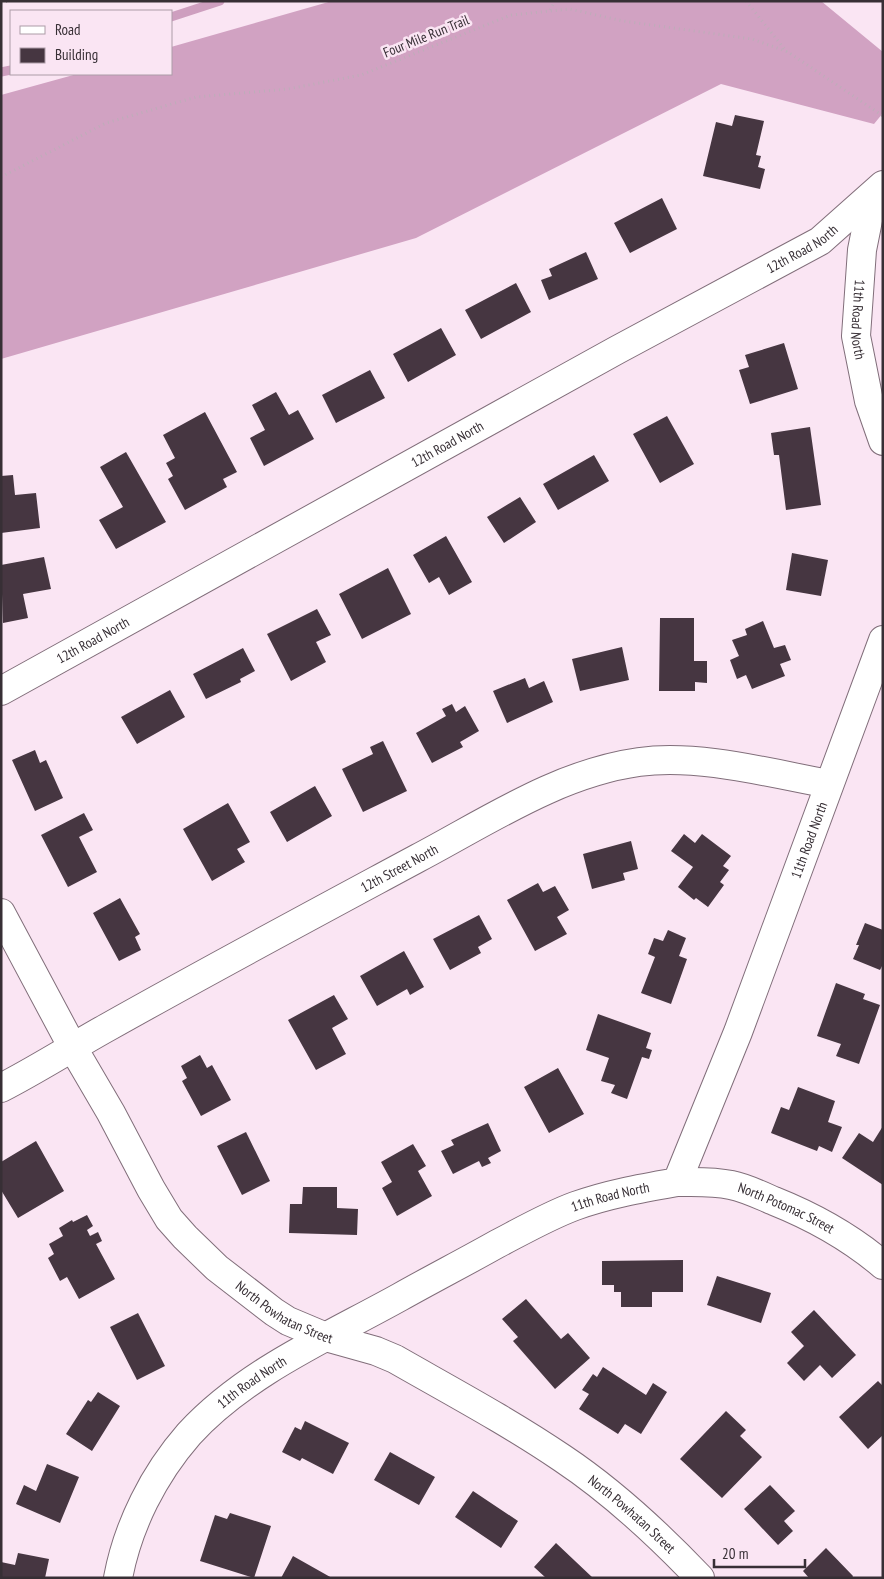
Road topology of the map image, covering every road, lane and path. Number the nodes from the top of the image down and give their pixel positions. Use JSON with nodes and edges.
{"nodes":[{"id":1,"x":8,"y":1,"type":"edge"},
{"id":2,"x":555,"y":1,"type":"edge"},
{"id":3,"x":746,"y":1,"type":"edge"},
{"id":4,"x":1,"y":3,"type":"edge"},
{"id":5,"x":549,"y":11,"type":"junction"},
{"id":6,"x":788,"y":52,"type":"junction"},
{"id":7,"x":883,"y":116,"type":"edge"},
{"id":8,"x":1,"y":177,"type":"edge"},
{"id":9,"x":878,"y":190,"type":"edge"},
{"id":10,"x":883,"y":441,"type":"edge"},
{"id":11,"x":883,"y":640,"type":"edge"},
{"id":12,"x":1,"y":691,"type":"edge"},
{"id":13,"x":829,"y":784,"type":"junction"},
{"id":14,"x":1,"y":914,"type":"edge"},
{"id":15,"x":73,"y":1048,"type":"junction"},
{"id":16,"x":1,"y":1088,"type":"edge"},
{"id":17,"x":678,"y":1182,"type":"junction"},
{"id":18,"x":883,"y":1265,"type":"edge"},
{"id":19,"x":326,"y":1337,"type":"junction"},
{"id":20,"x":118,"y":1578,"type":"edge"},
{"id":21,"x":700,"y":1578,"type":"edge"}],
"edges":[{"from":1,"to":4,"type":"path"},
{"from":2,"to":5,"type":"path"},
{"from":3,"to":6,"type":"path"},
{"from":5,"to":6,"type":"path","name":"Four Mile Run Trail"},
{"from":5,"to":8,"type":"path","name":"Four Mile Run Trail"},
{"from":6,"to":7,"type":"path","name":"Four Mile Run Trail"},
{"from":9,"to":10,"type":"street","name":"11th Road North"},
{"from":9,"to":12,"type":"street","name":"12th Road North"},
{"from":11,"to":13,"type":"street","name":"11th Road North"},
{"from":13,"to":15,"type":"street","name":"12th Street North"},
{"from":13,"to":17,"type":"street","name":"11th Road North"},
{"from":14,"to":15,"type":"street","name":"North Powhatan Street"},
{"from":15,"to":16,"type":"street","name":"12th Street North"},
{"from":15,"to":19,"type":"street","name":"North Powhatan Street"},
{"from":17,"to":18,"type":"street","name":"North Potomac Street"},
{"from":17,"to":19,"type":"street","name":"11th Road North"},
{"from":19,"to":20,"type":"street","name":"11th Road North"},
{"from":19,"to":21,"type":"street","name":"North Powhatan Street"}]}
